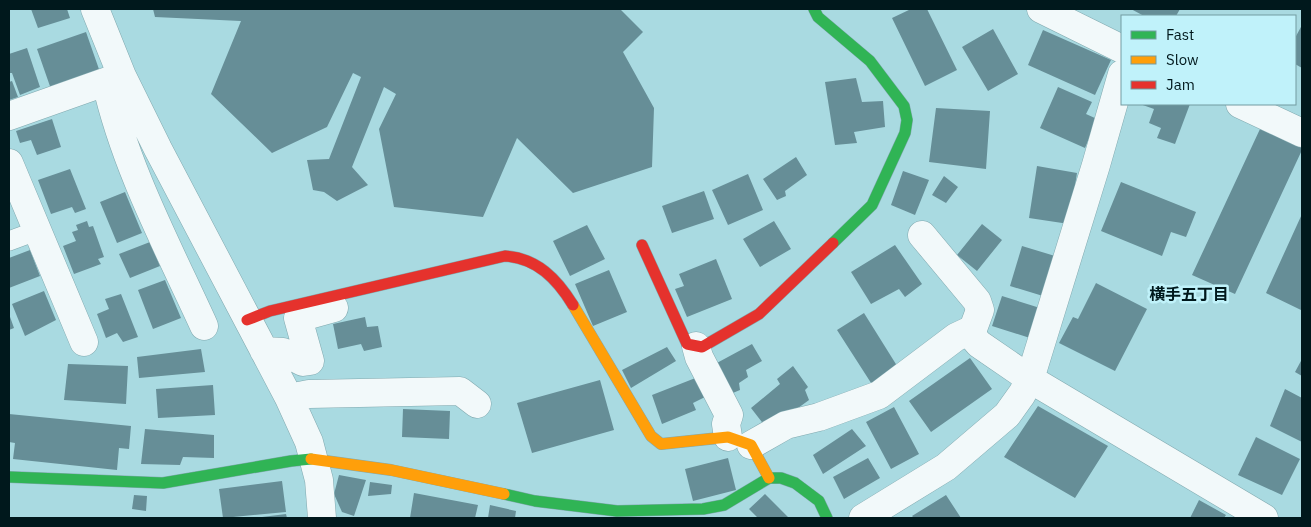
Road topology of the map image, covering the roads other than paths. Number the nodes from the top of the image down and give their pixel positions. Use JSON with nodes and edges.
{"nodes":[{"id":1,"x":95,"y":9,"type":"edge"},
{"id":2,"x":814,"y":9,"type":"edge"},
{"id":3,"x":1040,"y":9,"type":"edge"},
{"id":4,"x":1121,"y":49,"type":"edge"},
{"id":5,"x":1121,"y":78,"type":"edge"},
{"id":6,"x":114,"y":79,"type":"junction"},
{"id":7,"x":1242,"y":105,"type":"edge"},
{"id":8,"x":9,"y":116,"type":"edge"},
{"id":9,"x":1302,"y":133,"type":"edge"},
{"id":10,"x":9,"y":163,"type":"edge"},
{"id":11,"x":36,"y":230,"type":"junction"},
{"id":12,"x":922,"y":235,"type":"dead end"},
{"id":13,"x":9,"y":241,"type":"edge"},
{"id":14,"x":642,"y":244,"type":"dead end"},
{"id":15,"x":363,"y":300,"type":"dead end"},
{"id":16,"x":247,"y":320,"type":"junction"},
{"id":17,"x":204,"y":326,"type":"dead end"},
{"id":18,"x":973,"y":329,"type":"junction"},
{"id":19,"x":84,"y":342,"type":"dead end"},
{"id":20,"x":696,"y":346,"type":"junction"},
{"id":21,"x":264,"y":352,"type":"junction"},
{"id":22,"x":1030,"y":378,"type":"junction"},
{"id":23,"x":289,"y":398,"type":"junction"},
{"id":24,"x":477,"y":404,"type":"dead end"},
{"id":25,"x":740,"y":441,"type":"junction"},
{"id":26,"x":315,"y":459,"type":"junction"},
{"id":27,"x":9,"y":477,"type":"edge"},
{"id":28,"x":769,"y":478,"type":"junction"},
{"id":29,"x":617,"y":515,"type":"edge"},
{"id":30,"x":322,"y":518,"type":"edge"},
{"id":31,"x":827,"y":518,"type":"edge"},
{"id":32,"x":863,"y":518,"type":"edge"},
{"id":33,"x":1264,"y":518,"type":"edge"}],
"edges":[{"from":1,"to":6,"type":"street"},
{"from":2,"to":20,"type":"street"},
{"from":3,"to":4,"type":"street"},
{"from":5,"to":22,"type":"street"},
{"from":6,"to":8,"type":"street"},
{"from":6,"to":16,"type":"street"},
{"from":6,"to":17,"type":"street"},
{"from":7,"to":9,"type":"street"},
{"from":10,"to":11,"type":"street"},
{"from":11,"to":13,"type":"lane"},
{"from":11,"to":19,"type":"street"},
{"from":12,"to":18,"type":"street"},
{"from":14,"to":20,"type":"street"},
{"from":15,"to":21,"type":"street"},
{"from":16,"to":21,"type":"street"},
{"from":16,"to":25,"type":"street"},
{"from":18,"to":22,"type":"street"},
{"from":18,"to":25,"type":"street"},
{"from":20,"to":25,"type":"street"},
{"from":21,"to":23,"type":"street"},
{"from":22,"to":32,"type":"street"},
{"from":22,"to":33,"type":"street"},
{"from":23,"to":24,"type":"street"},
{"from":23,"to":26,"type":"street"},
{"from":25,"to":28,"type":"street"},
{"from":26,"to":27,"type":"street"},
{"from":26,"to":29,"type":"street"},
{"from":26,"to":30,"type":"street"},
{"from":28,"to":29,"type":"street"},
{"from":28,"to":31,"type":"street"}]}
